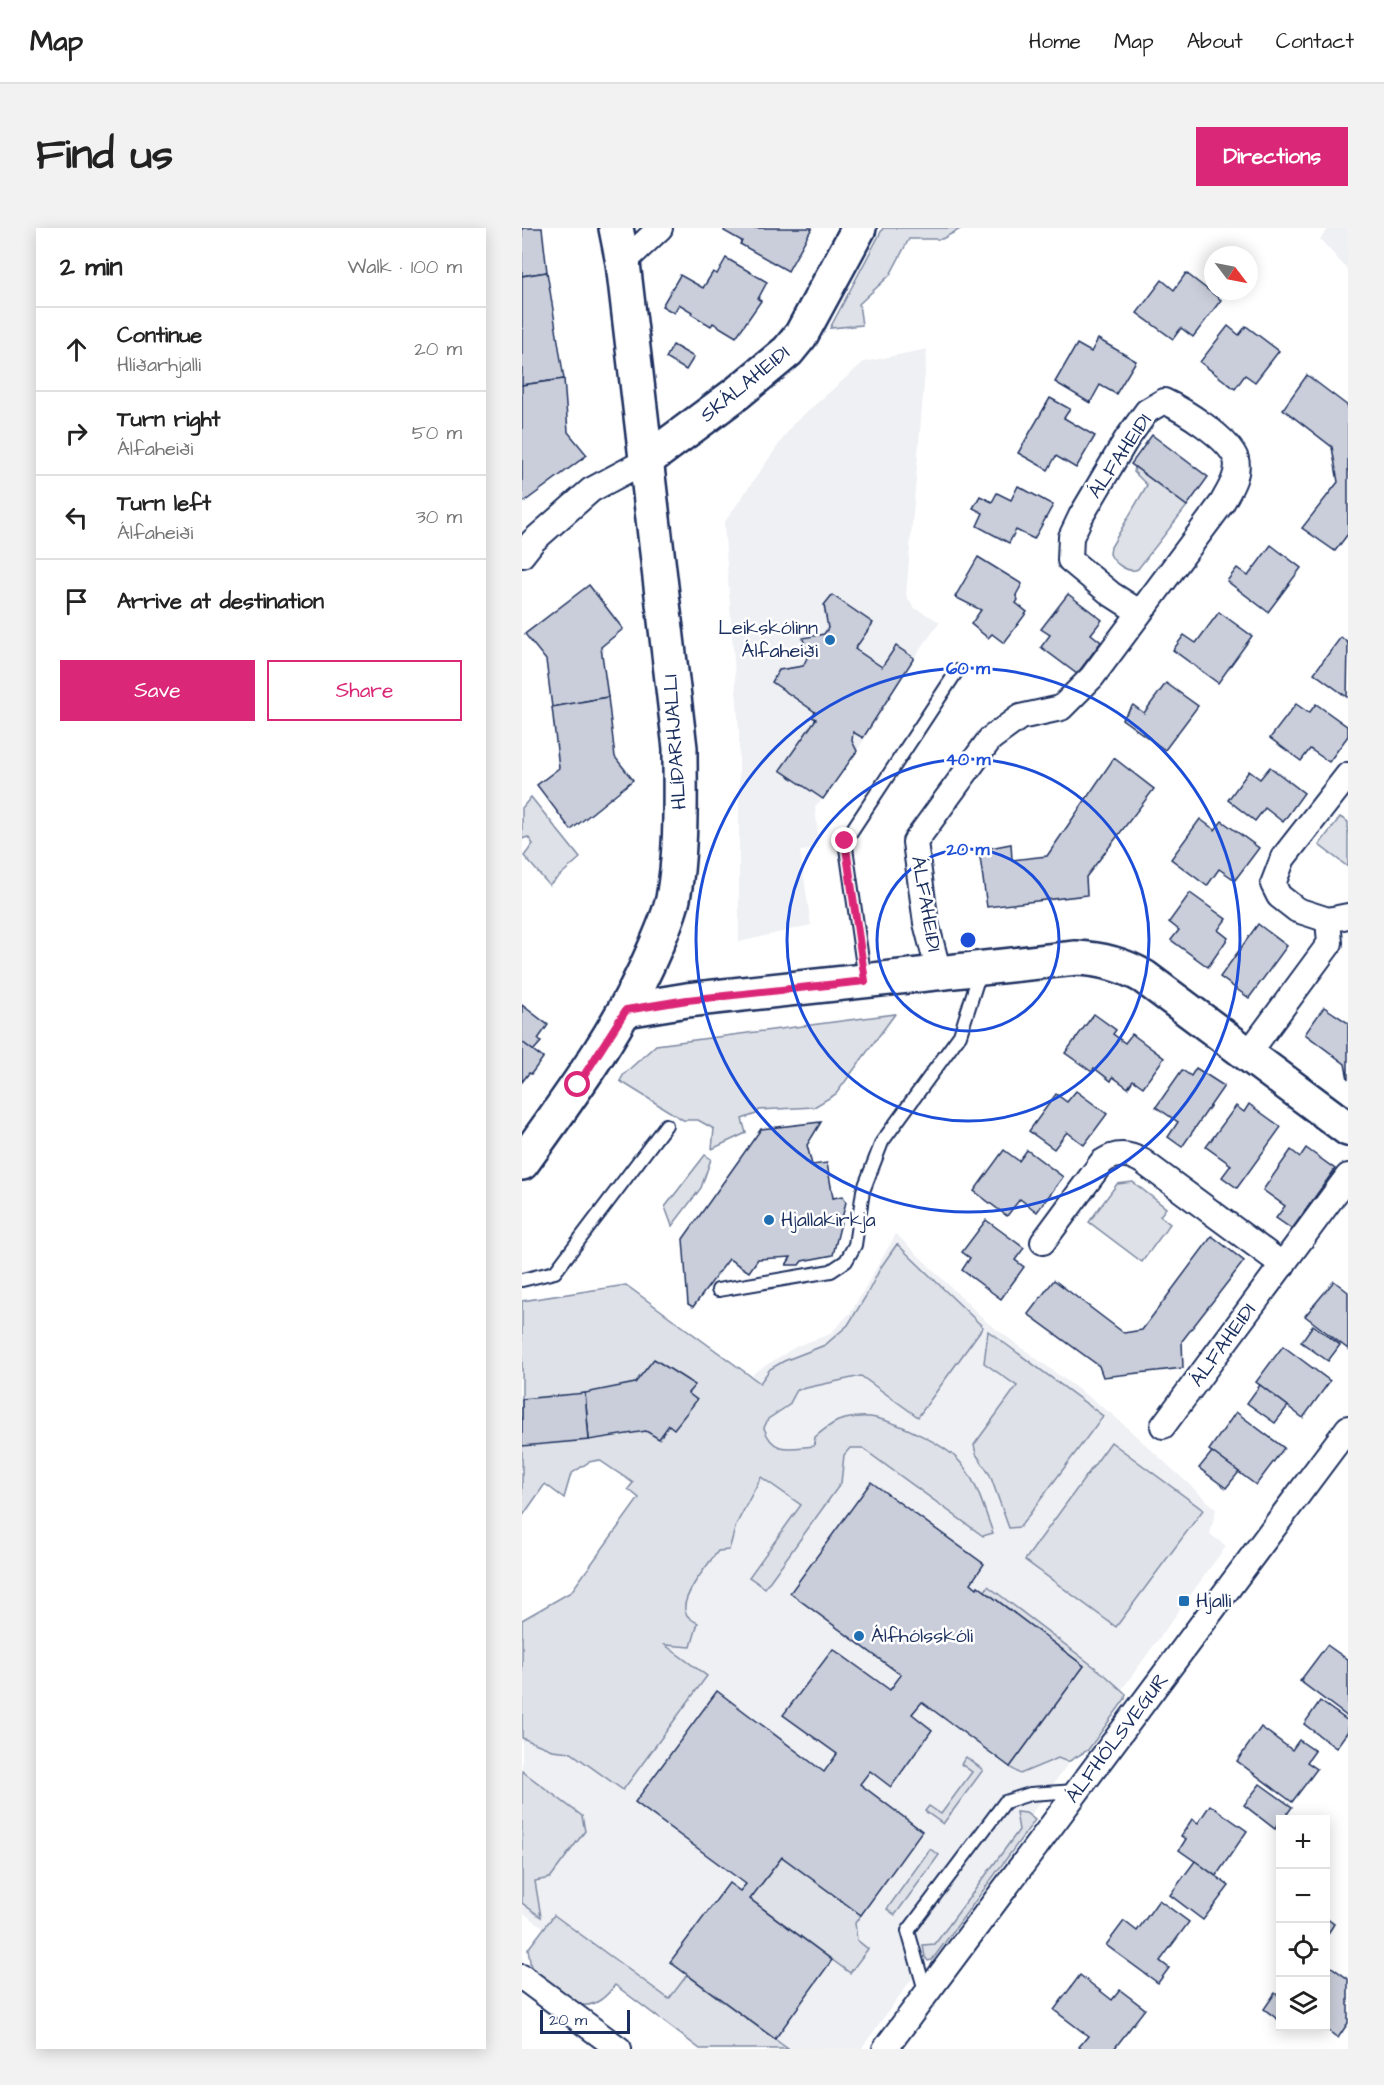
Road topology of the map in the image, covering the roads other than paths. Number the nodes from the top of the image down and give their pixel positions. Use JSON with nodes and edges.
{"nodes":[{"id":1,"x":616,"y":228,"type":"edge"},
{"id":2,"x":660,"y":228,"type":"edge"},
{"id":3,"x":859,"y":228,"type":"edge"},
{"id":4,"x":623,"y":263,"type":"junction"},
{"id":5,"x":647,"y":460,"type":"junction"},
{"id":6,"x":522,"y":555,"type":"edge"},
{"id":7,"x":1140,"y":612,"type":"junction"},
{"id":8,"x":957,"y":671,"type":"dead end"},
{"id":9,"x":1348,"y":775,"type":"edge"},
{"id":10,"x":1338,"y":918,"type":"edge"},
{"id":11,"x":982,"y":968,"type":"junction"},
{"id":12,"x":939,"y":973,"type":"junction"},
{"id":13,"x":865,"y":981,"type":"junction"},
{"id":14,"x":626,"y":1010,"type":"junction"},
{"id":15,"x":1248,"y":1054,"type":"junction"},
{"id":16,"x":666,"y":1125,"type":"dead end"},
{"id":17,"x":1348,"y":1129,"type":"edge"},
{"id":18,"x":522,"y":1163,"type":"edge"},
{"id":19,"x":1348,"y":1176,"type":"edge"},
{"id":20,"x":1043,"y":1242,"type":"dead end"},
{"id":21,"x":1283,"y":1265,"type":"junction"},
{"id":22,"x":522,"y":1280,"type":"edge"},
{"id":23,"x":718,"y":1290,"type":"dead end"},
{"id":24,"x":1163,"y":1426,"type":"dead end"},
{"id":25,"x":1348,"y":1428,"type":"edge"},
{"id":26,"x":1077,"y":1791,"type":"junction"},
{"id":27,"x":522,"y":1977,"type":"edge"},
{"id":28,"x":926,"y":1994,"type":"junction"},
{"id":29,"x":619,"y":2049,"type":"edge"},
{"id":30,"x":885,"y":2049,"type":"edge"}],
"edges":[{"from":1,"to":4,"type":"street","name":"HLÍÐARHJALLI"},
{"from":2,"to":4,"type":"street"},
{"from":3,"to":5,"type":"street","name":"SKÁLAHEIÐI"},
{"from":4,"to":5,"type":"street","name":"HLÍÐARHJALLI"},
{"from":5,"to":6,"type":"street"},
{"from":5,"to":14,"type":"street","name":"HLÍÐARHJALLI"},
{"from":7,"to":7,"type":"street","name":"ÁLFAHEIÐI"},
{"from":7,"to":12,"type":"street","name":"ÁLFAHEIÐI"},
{"from":8,"to":13,"type":"lane"},
{"from":9,"to":10,"type":"street"},
{"from":10,"to":15,"type":"street"},
{"from":11,"to":12,"type":"street","name":"ÁLFAHEIÐI"},
{"from":11,"to":15,"type":"street","name":"ÁLFAHEIÐI"},
{"from":11,"to":23,"type":"lane"},
{"from":12,"to":13,"type":"street","name":"ÁLFAHEIÐI"},
{"from":13,"to":14,"type":"street","name":"ÁLFAHEIÐI"},
{"from":14,"to":18,"type":"street","name":"HLÍÐARHJALLI"},
{"from":15,"to":17,"type":"street","name":"ÁLFAHEIÐI"},
{"from":16,"to":22,"type":"lane"},
{"from":19,"to":21,"type":"street","name":"ÁLFAHEIÐI"},
{"from":20,"to":21,"type":"street"},
{"from":21,"to":24,"type":"street","name":"ÁLFAHEIÐI"},
{"from":25,"to":26,"type":"street","name":"ÁLFHÓLSVEGUR"},
{"from":26,"to":28,"type":"street","name":"ÁLFHÓLSVEGUR"},
{"from":26,"to":28,"type":"lane"},
{"from":27,"to":29,"type":"street"},
{"from":28,"to":30,"type":"street","name":"ÁLFHÓLSVEGUR"}]}
